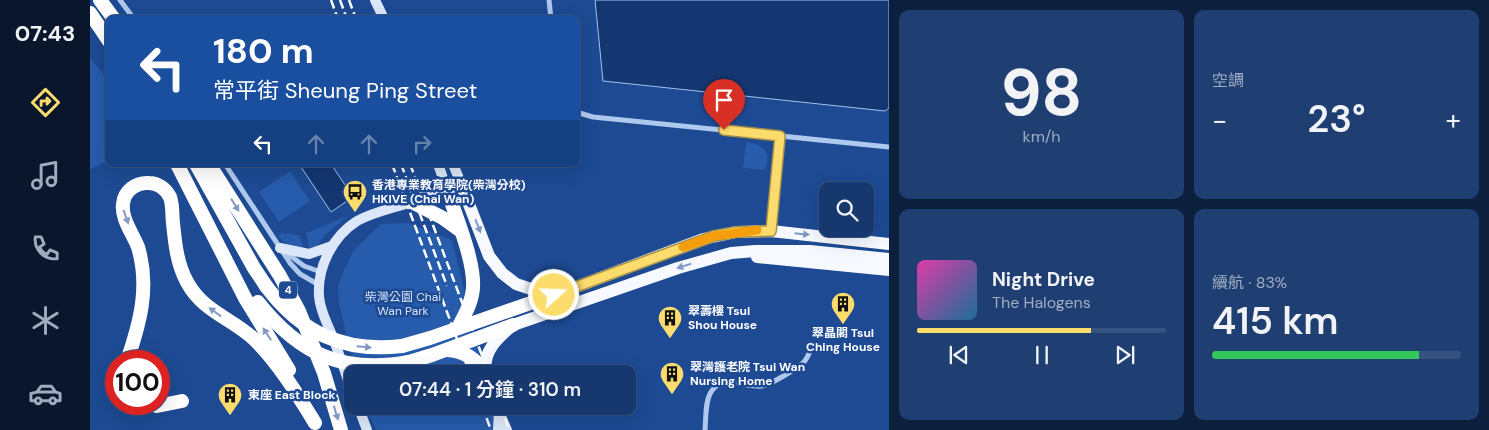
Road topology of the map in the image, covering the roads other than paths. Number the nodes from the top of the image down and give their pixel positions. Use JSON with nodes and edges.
{"nodes":[{"id":1,"x":100,"y":0,"type":"edge"},
{"id":2,"x":120,"y":0,"type":"edge"},
{"id":3,"x":375,"y":0,"type":"edge"},
{"id":4,"x":549,"y":0,"type":"edge"},
{"id":5,"x":90,"y":13,"type":"edge"},
{"id":6,"x":111,"y":15,"type":"edge"},
{"id":7,"x":131,"y":15,"type":"edge"},
{"id":8,"x":382,"y":15,"type":"edge"},
{"id":9,"x":551,"y":15,"type":"edge"},
{"id":10,"x":105,"y":35,"type":"edge"},
{"id":11,"x":580,"y":113,"type":"edge"},
{"id":12,"x":780,"y":136,"type":"junction"},
{"id":13,"x":889,"y":147,"type":"edge"},
{"id":14,"x":179,"y":167,"type":"edge"},
{"id":15,"x":198,"y":167,"type":"edge"},
{"id":16,"x":210,"y":167,"type":"edge"},
{"id":17,"x":227,"y":167,"type":"edge"},
{"id":18,"x":439,"y":167,"type":"edge"},
{"id":19,"x":454,"y":167,"type":"edge"},
{"id":20,"x":460,"y":181,"type":"junction"},
{"id":21,"x":446,"y":187,"type":"junction"},
{"id":22,"x":412,"y":202,"type":"junction"},
{"id":23,"x":200,"y":205,"type":"junction"},
{"id":24,"x":460,"y":231,"type":"junction"},
{"id":25,"x":771,"y":231,"type":"junction"},
{"id":26,"x":889,"y":244,"type":"edge"},
{"id":27,"x":332,"y":246,"type":"junction"},
{"id":28,"x":280,"y":248,"type":"junction"},
{"id":29,"x":730,"y":253,"type":"junction"},
{"id":30,"x":889,"y":258,"type":"edge"},
{"id":31,"x":889,"y":270,"type":"edge"},
{"id":32,"x":321,"y":272,"type":"junction"},
{"id":33,"x":319,"y":285,"type":"junction"},
{"id":34,"x":571,"y":289,"type":"junction"},
{"id":35,"x":513,"y":325,"type":"junction"},
{"id":36,"x":458,"y":328,"type":"junction"},
{"id":37,"x":811,"y":349,"type":"dead end"},
{"id":38,"x":130,"y":350,"type":"edge"},
{"id":39,"x":446,"y":350,"type":"junction"},
{"id":40,"x":479,"y":365,"type":"edge"},
{"id":41,"x":485,"y":365,"type":"edge"},
{"id":42,"x":344,"y":370,"type":"edge"},
{"id":43,"x":182,"y":401,"type":"dead end"},
{"id":44,"x":170,"y":404,"type":"edge"},
{"id":45,"x":361,"y":415,"type":"edge"},
{"id":46,"x":498,"y":415,"type":"edge"},
{"id":47,"x":501,"y":415,"type":"edge"},
{"id":48,"x":317,"y":426,"type":"edge"},
{"id":49,"x":341,"y":430,"type":"edge"},
{"id":50,"x":367,"y":430,"type":"edge"},
{"id":51,"x":498,"y":430,"type":"edge"},
{"id":52,"x":507,"y":430,"type":"edge"},
{"id":53,"x":705,"y":430,"type":"edge"}],
"edges":[{"from":1,"to":6,"type":"highway"},
{"from":2,"to":7,"type":"street"},
{"from":3,"to":8,"type":"street"},
{"from":4,"to":9,"type":"street"},
{"from":5,"to":10,"type":"highway"},
{"from":11,"to":12,"type":"street"},
{"from":12,"to":13,"type":"street"},
{"from":12,"to":25,"type":"street"},
{"from":14,"to":23,"type":"highway"},
{"from":15,"to":36,"type":"highway","one_way":true,"bridge":true},
{"from":16,"to":49,"type":"highway","number":"4","one_way":true},
{"from":17,"to":28,"type":"street"},
{"from":18,"to":21,"type":"street"},
{"from":19,"to":20,"type":"street"},
{"from":20,"to":21,"type":"street"},
{"from":20,"to":34,"type":"main road","one_way":true},
{"from":21,"to":22,"type":"street"},
{"from":21,"to":24,"type":"highway"},
{"from":22,"to":24,"type":"highway"},
{"from":22,"to":27,"type":"street"},
{"from":23,"to":39,"type":"highway","bridge":true},
{"from":48,"to":23,"type":"highway","one_way":true},
{"from":24,"to":36,"type":"highway"},
{"from":25,"to":26,"type":"main road","one_way":true},
{"from":25,"to":34,"type":"main road"},
{"from":27,"to":28,"type":"street"},
{"from":27,"to":32,"type":"street"},
{"from":28,"to":32,"type":"street"},
{"from":28,"to":33,"type":"street"},
{"from":29,"to":30,"type":"main road"},
{"from":29,"to":31,"type":"main road"},
{"from":29,"to":35,"type":"main road","one_way":true},
{"from":32,"to":33,"type":"street"},
{"from":33,"to":42,"type":"street"},
{"from":34,"to":36,"type":"highway"},
{"from":35,"to":39,"type":"highway"},
{"from":35,"to":41,"type":"main road"},
{"from":37,"to":53,"type":"street"},
{"from":48,"to":38,"type":"highway","one_way":true},
{"from":39,"to":40,"type":"highway"},
{"from":43,"to":44,"type":"highway"},
{"from":45,"to":50,"type":"street"},
{"from":46,"to":51,"type":"street"},
{"from":47,"to":52,"type":"street"}]}
